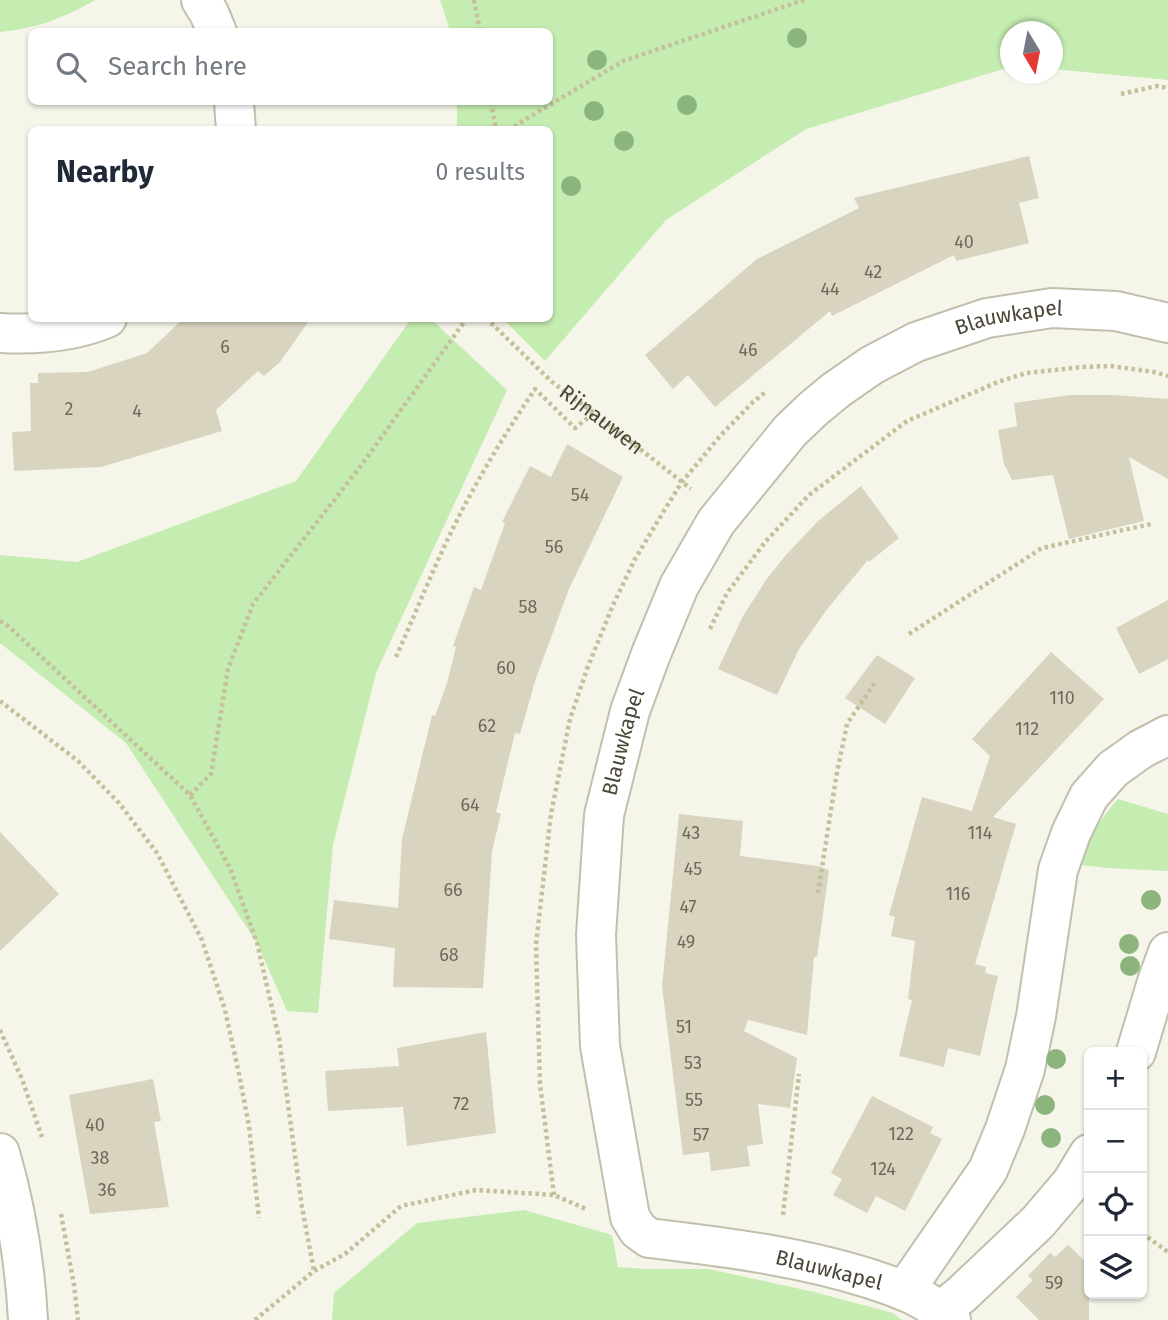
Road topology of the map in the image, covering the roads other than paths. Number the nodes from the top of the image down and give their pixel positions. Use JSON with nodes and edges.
{"nodes":[{"id":1,"x":201,"y":0,"type":"edge"},
{"id":2,"x":215,"y":28,"type":"edge"},
{"id":3,"x":234,"y":105,"type":"edge"},
{"id":4,"x":236,"y":126,"type":"edge"},
{"id":5,"x":92,"y":322,"type":"edge"},
{"id":6,"x":1168,"y":323,"type":"edge"},
{"id":7,"x":0,"y":333,"type":"edge"},
{"id":8,"x":1168,"y":735,"type":"edge"},
{"id":9,"x":1168,"y":953,"type":"edge"},
{"id":10,"x":1138,"y":1047,"type":"edge"},
{"id":11,"x":0,"y":1153,"type":"edge"},
{"id":12,"x":1084,"y":1162,"type":"edge"},
{"id":13,"x":905,"y":1290,"type":"junction"},
{"id":14,"x":946,"y":1315,"type":"edge"},
{"id":15,"x":28,"y":1320,"type":"edge"}],
"edges":[{"from":1,"to":2,"type":"street"},
{"from":3,"to":4,"type":"street"},
{"from":5,"to":7,"type":"street"},
{"from":6,"to":13,"type":"street","name":"Blauwkapel"},
{"from":8,"to":13,"type":"street","name":"Blauwkapel"},
{"from":9,"to":10,"type":"street"},
{"from":11,"to":15,"type":"street"},
{"from":12,"to":14,"type":"street","name":"Blauwkapel"},
{"from":13,"to":14,"type":"street","name":"Blauwkapel"}]}
